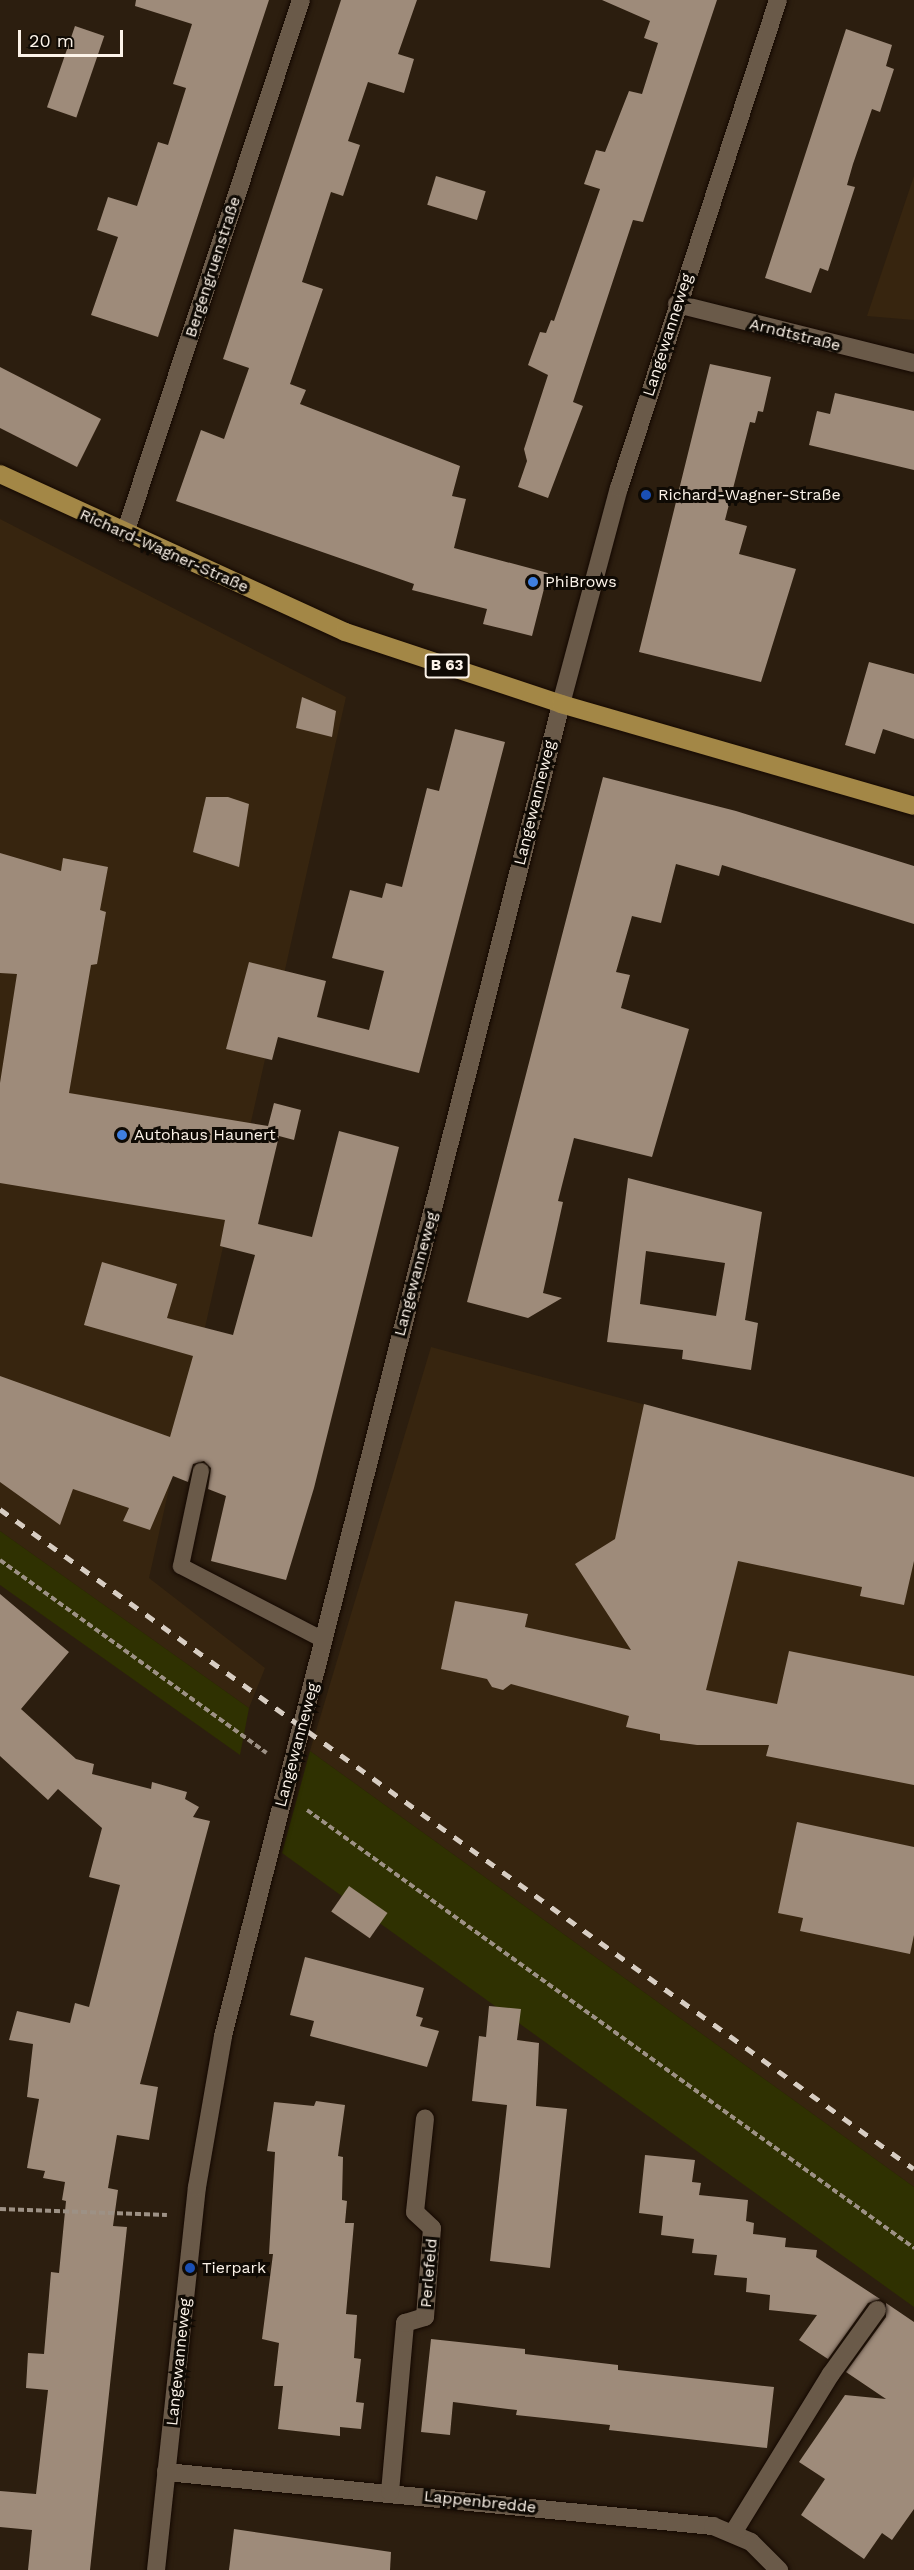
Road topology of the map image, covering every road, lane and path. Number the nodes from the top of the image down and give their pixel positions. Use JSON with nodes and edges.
{"nodes":[{"id":1,"x":301,"y":0,"type":"edge"},
{"id":2,"x":778,"y":0,"type":"edge"},
{"id":3,"x":677,"y":304,"type":"junction"},
{"id":4,"x":914,"y":363,"type":"edge"},
{"id":5,"x":0,"y":474,"type":"edge"},
{"id":6,"x":125,"y":533,"type":"junction"},
{"id":7,"x":561,"y":704,"type":"junction"},
{"id":8,"x":914,"y":806,"type":"edge"},
{"id":9,"x":201,"y":1471,"type":"dead end"},
{"id":10,"x":0,"y":1560,"type":"edge"},
{"id":11,"x":324,"y":1640,"type":"junction"},
{"id":12,"x":290,"y":1767,"type":"junction"},
{"id":13,"x":283,"y":1795,"type":"junction"},
{"id":14,"x":425,"y":2119,"type":"dead end"},
{"id":15,"x":0,"y":2209,"type":"edge"},
{"id":16,"x":195,"y":2216,"type":"junction"},
{"id":17,"x":914,"y":2248,"type":"edge"},
{"id":18,"x":877,"y":2310,"type":"dead end"},
{"id":19,"x":166,"y":2472,"type":"junction"},
{"id":20,"x":390,"y":2492,"type":"junction"},
{"id":21,"x":732,"y":2533,"type":"junction"},
{"id":22,"x":156,"y":2570,"type":"edge"},
{"id":23,"x":779,"y":2570,"type":"edge"}],
"edges":[{"from":1,"to":6,"type":"street","name":"Bergengruenstraße"},
{"from":2,"to":3,"type":"street","name":"Langewanneweg"},
{"from":3,"to":4,"type":"street","name":"Arndtstraße"},
{"from":3,"to":7,"type":"street","name":"Langewanneweg"},
{"from":5,"to":6,"type":"main road","name":"Richard-Wagner-Straße","number":"B 63"},
{"from":6,"to":7,"type":"main road","name":"Richard-Wagner-Straße","number":"B 63"},
{"from":7,"to":8,"type":"main road","name":"Richard-Wagner-Straße","number":"B 63"},
{"from":7,"to":11,"type":"street","name":"Langewanneweg"},
{"from":9,"to":11,"type":"lane"},
{"from":10,"to":12,"type":"path"},
{"from":11,"to":12,"type":"street","name":"Langewanneweg"},
{"from":12,"to":13,"type":"street","name":"Langewanneweg"},
{"from":13,"to":16,"type":"street","name":"Langewanneweg"},
{"from":13,"to":17,"type":"path"},
{"from":14,"to":20,"type":"street","name":"Perlefeld"},
{"from":15,"to":16,"type":"path"},
{"from":16,"to":19,"type":"street","name":"Langewanneweg"},
{"from":18,"to":21,"type":"street"},
{"from":19,"to":20,"type":"street","name":"Lappenbredde"},
{"from":19,"to":22,"type":"street","name":"Langewanneweg"},
{"from":20,"to":21,"type":"street","name":"Lappenbredde"},
{"from":21,"to":23,"type":"street","name":"Lappenbredde"}]}
